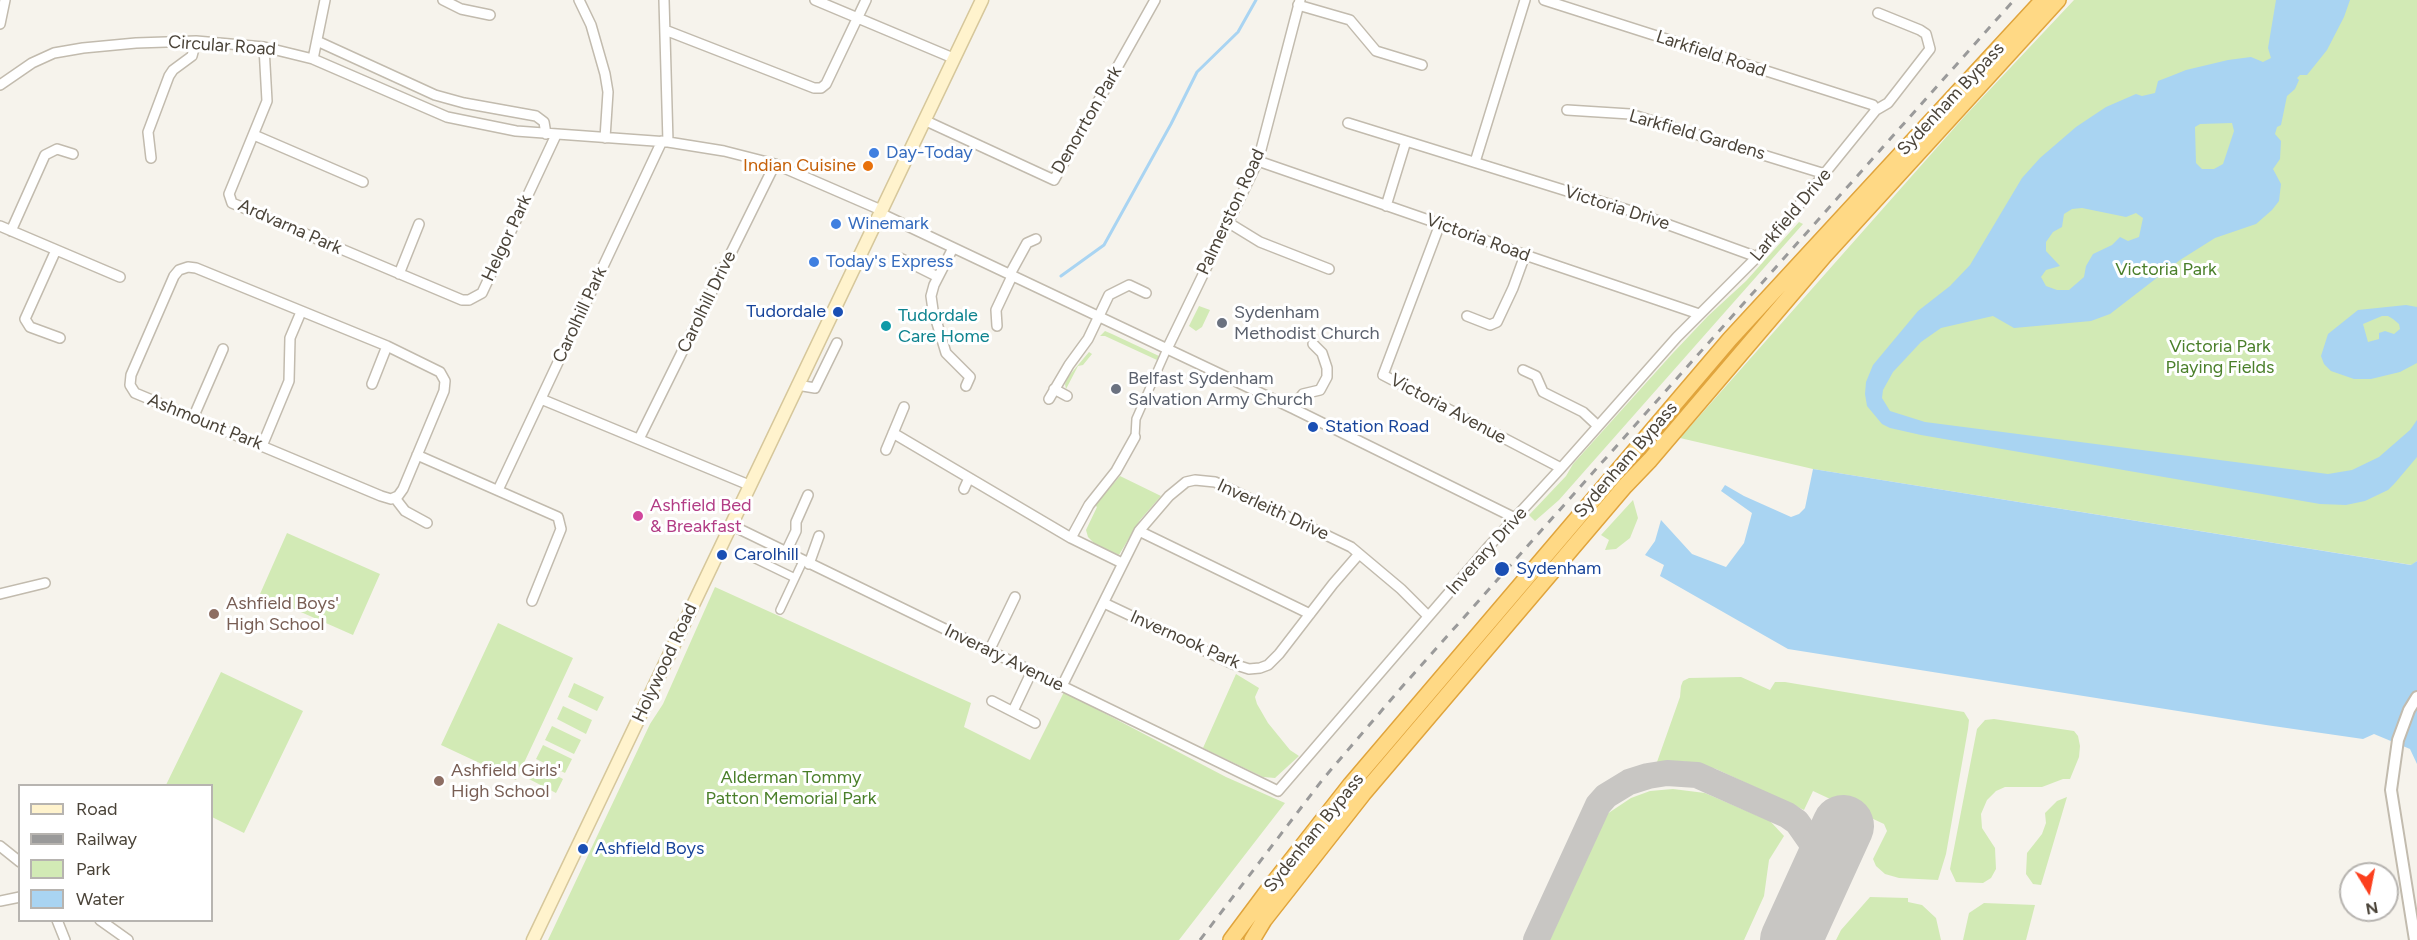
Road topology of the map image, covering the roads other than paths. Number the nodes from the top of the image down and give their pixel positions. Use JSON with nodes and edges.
{"nodes":[{"id":1,"x":5,"y":0,"type":"edge"},
{"id":2,"x":325,"y":0,"type":"edge"},
{"id":3,"x":443,"y":0,"type":"edge"},
{"id":4,"x":579,"y":0,"type":"edge"},
{"id":5,"x":664,"y":0,"type":"edge"},
{"id":6,"x":815,"y":0,"type":"edge"},
{"id":7,"x":866,"y":0,"type":"edge"},
{"id":8,"x":982,"y":0,"type":"edge"},
{"id":9,"x":1155,"y":0,"type":"edge"},
{"id":10,"x":1525,"y":0,"type":"edge"},
{"id":11,"x":1544,"y":0,"type":"edge"},
{"id":12,"x":2043,"y":0,"type":"edge"},
{"id":13,"x":2058,"y":0,"type":"edge"},
{"id":14,"x":1299,"y":2,"type":"edge"},
{"id":15,"x":1574,"y":4,"type":"edge"},
{"id":16,"x":1878,"y":13,"type":"dead end"},
{"id":17,"x":489,"y":15,"type":"dead end"},
{"id":18,"x":858,"y":17,"type":"junction"},
{"id":19,"x":0,"y":24,"type":"edge"},
{"id":20,"x":665,"y":30,"type":"junction"},
{"id":21,"x":196,"y":41,"type":"junction"},
{"id":22,"x":317,"y":41,"type":"junction"},
{"id":23,"x":264,"y":47,"type":"junction"},
{"id":24,"x":953,"y":58,"type":"junction"},
{"id":25,"x":313,"y":59,"type":"junction"},
{"id":26,"x":1422,"y":65,"type":"dead end"},
{"id":27,"x":1,"y":82,"type":"edge"},
{"id":28,"x":1567,"y":110,"type":"dead end"},
{"id":29,"x":1876,"y":110,"type":"junction"},
{"id":30,"x":924,"y":120,"type":"junction"},
{"id":31,"x":1348,"y":123,"type":"dead end"},
{"id":32,"x":546,"y":134,"type":"junction"},
{"id":33,"x":254,"y":135,"type":"junction"},
{"id":34,"x":556,"y":135,"type":"junction"},
{"id":35,"x":605,"y":138,"type":"junction"},
{"id":36,"x":665,"y":141,"type":"junction"},
{"id":37,"x":1407,"y":141,"type":"junction"},
{"id":38,"x":73,"y":154,"type":"dead end"},
{"id":39,"x":151,"y":158,"type":"dead end"},
{"id":40,"x":1258,"y":161,"type":"junction"},
{"id":41,"x":1475,"y":162,"type":"junction"},
{"id":42,"x":775,"y":164,"type":"junction"},
{"id":43,"x":1825,"y":174,"type":"junction"},
{"id":44,"x":363,"y":182,"type":"dead end"},
{"id":45,"x":1386,"y":206,"type":"junction"},
{"id":46,"x":880,"y":211,"type":"junction"},
{"id":47,"x":1229,"y":223,"type":"junction"},
{"id":48,"x":419,"y":224,"type":"dead end"},
{"id":49,"x":1440,"y":224,"type":"junction"},
{"id":50,"x":0,"y":226,"type":"edge"},
{"id":51,"x":11,"y":231,"type":"junction"},
{"id":52,"x":1036,"y":239,"type":"dead end"},
{"id":53,"x":953,"y":248,"type":"junction"},
{"id":54,"x":56,"y":250,"type":"junction"},
{"id":55,"x":1525,"y":255,"type":"junction"},
{"id":56,"x":1757,"y":257,"type":"junction"},
{"id":57,"x":900,"y":258,"type":"dead end"},
{"id":58,"x":1329,"y":269,"type":"dead end"},
{"id":59,"x":399,"y":274,"type":"junction"},
{"id":60,"x":1011,"y":275,"type":"junction"},
{"id":61,"x":120,"y":277,"type":"dead end"},
{"id":62,"x":938,"y":277,"type":"junction"},
{"id":63,"x":1146,"y":293,"type":"dead end"},
{"id":64,"x":301,"y":312,"type":"junction"},
{"id":65,"x":1700,"y":314,"type":"junction"},
{"id":66,"x":1099,"y":316,"type":"junction"},
{"id":67,"x":1467,"y":316,"type":"dead end"},
{"id":68,"x":997,"y":326,"type":"dead end"},
{"id":69,"x":60,"y":338,"type":"dead end"},
{"id":70,"x":837,"y":343,"type":"dead end"},
{"id":71,"x":1312,"y":344,"type":"dead end"},
{"id":72,"x":387,"y":346,"type":"junction"},
{"id":73,"x":223,"y":349,"type":"dead end"},
{"id":74,"x":1167,"y":349,"type":"junction"},
{"id":75,"x":1523,"y":370,"type":"dead end"},
{"id":76,"x":372,"y":384,"type":"dead end"},
{"id":77,"x":797,"y":385,"type":"junction"},
{"id":78,"x":966,"y":386,"type":"dead end"},
{"id":79,"x":1054,"y":389,"type":"junction"},
{"id":80,"x":1067,"y":396,"type":"dead end"},
{"id":81,"x":541,"y":399,"type":"junction"},
{"id":82,"x":1050,"y":399,"type":"dead end"},
{"id":83,"x":904,"y":408,"type":"dead end"},
{"id":84,"x":1292,"y":408,"type":"junction"},
{"id":85,"x":193,"y":418,"type":"junction"},
{"id":86,"x":1598,"y":426,"type":"junction"},
{"id":87,"x":893,"y":433,"type":"junction"},
{"id":88,"x":1135,"y":437,"type":"joint"},
{"id":89,"x":639,"y":439,"type":"junction"},
{"id":90,"x":262,"y":446,"type":"junction"},
{"id":91,"x":886,"y":450,"type":"dead end"},
{"id":92,"x":417,"y":455,"type":"junction"},
{"id":93,"x":1561,"y":468,"type":"junction"},
{"id":94,"x":969,"y":478,"type":"junction"},
{"id":95,"x":749,"y":485,"type":"junction"},
{"id":96,"x":498,"y":489,"type":"junction"},
{"id":97,"x":964,"y":489,"type":"dead end"},
{"id":98,"x":808,"y":495,"type":"dead end"},
{"id":99,"x":394,"y":498,"type":"junction"},
{"id":100,"x":1515,"y":518,"type":"junction"},
{"id":101,"x":427,"y":523,"type":"dead end"},
{"id":102,"x":731,"y":525,"type":"junction"},
{"id":103,"x":1139,"y":531,"type":"junction"},
{"id":104,"x":819,"y":536,"type":"dead end"},
{"id":105,"x":1071,"y":537,"type":"junction"},
{"id":106,"x":739,"y":551,"type":"dead end"},
{"id":107,"x":786,"y":552,"type":"junction"},
{"id":108,"x":1359,"y":554,"type":"junction"},
{"id":109,"x":806,"y":562,"type":"junction"},
{"id":110,"x":1122,"y":563,"type":"junction"},
{"id":111,"x":795,"y":578,"type":"junction"},
{"id":112,"x":45,"y":583,"type":"dead end"},
{"id":113,"x":0,"y":594,"type":"edge"},
{"id":114,"x":1015,"y":597,"type":"dead end"},
{"id":115,"x":532,"y":601,"type":"dead end"},
{"id":116,"x":1104,"y":603,"type":"junction"},
{"id":117,"x":780,"y":610,"type":"dead end"},
{"id":118,"x":1310,"y":614,"type":"junction"},
{"id":119,"x":1428,"y":616,"type":"junction"},
{"id":120,"x":989,"y":651,"type":"junction"},
{"id":121,"x":1032,"y":671,"type":"junction"},
{"id":122,"x":1062,"y":686,"type":"junction"},
{"id":123,"x":2417,"y":697,"type":"edge"},
{"id":124,"x":992,"y":701,"type":"dead end"},
{"id":125,"x":1013,"y":711,"type":"junction"},
{"id":126,"x":1035,"y":723,"type":"dead end"},
{"id":127,"x":1278,"y":791,"type":"joint"},
{"id":128,"x":0,"y":846,"type":"edge"},
{"id":129,"x":18,"y":860,"type":"edge"},
{"id":130,"x":18,"y":897,"type":"edge"},
{"id":131,"x":0,"y":901,"type":"edge"},
{"id":132,"x":57,"y":922,"type":"edge"},
{"id":133,"x":101,"y":922,"type":"edge"},
{"id":134,"x":65,"y":940,"type":"edge"},
{"id":135,"x":128,"y":940,"type":"edge"},
{"id":136,"x":533,"y":940,"type":"edge"},
{"id":137,"x":1231,"y":940,"type":"edge"},
{"id":138,"x":1252,"y":940,"type":"edge"},
{"id":139,"x":2415,"y":940,"type":"edge"}],
"edges":[{"from":1,"to":19,"type":"street"},
{"from":2,"to":22,"type":"street"},
{"from":3,"to":17,"type":"street"},
{"from":4,"to":35,"type":"street"},
{"from":5,"to":20,"type":"street"},
{"from":6,"to":18,"type":"street"},
{"from":7,"to":18,"type":"street"},
{"from":8,"to":24,"type":"main road","name":"Holywood Road"},
{"from":9,"to":30,"type":"street","name":"Denorrton Park"},
{"from":10,"to":41,"type":"street"},
{"from":11,"to":15,"type":"street","name":"Larkfield Road"},
{"from":12,"to":137,"type":"highway","name":"Sydenham Bypass"},
{"from":13,"to":138,"type":"highway","name":"Sydenham Bypass"},
{"from":14,"to":26,"type":"street"},
{"from":14,"to":40,"type":"street","name":"Palmerston Road"},
{"from":15,"to":29,"type":"street","name":"Larkfield Road"},
{"from":16,"to":29,"type":"street","name":"Larkfield Drive"},
{"from":18,"to":20,"type":"street"},
{"from":18,"to":24,"type":"street"},
{"from":20,"to":36,"type":"street"},
{"from":21,"to":23,"type":"street","name":"Circular Road"},
{"from":21,"to":27,"type":"street","name":"Circular Road"},
{"from":21,"to":39,"type":"street"},
{"from":22,"to":25,"type":"street"},
{"from":22,"to":32,"type":"street"},
{"from":23,"to":25,"type":"street","name":"Circular Road"},
{"from":23,"to":33,"type":"street","name":"Ardvarna Park"},
{"from":24,"to":30,"type":"main road","name":"Holywood Road"},
{"from":25,"to":32,"type":"street","name":"Circular Road"},
{"from":28,"to":43,"type":"street","name":"Larkfield Gardens"},
{"from":29,"to":43,"type":"street","name":"Larkfield Drive"},
{"from":30,"to":46,"type":"main road","name":"Holywood Road"},
{"from":31,"to":37,"type":"street","name":"Victoria Drive"},
{"from":32,"to":34,"type":"street","name":"Circular Road"},
{"from":33,"to":44,"type":"street"},
{"from":33,"to":59,"type":"street","name":"Ardvarna Park"},
{"from":34,"to":35,"type":"street","name":"Circular Road"},
{"from":34,"to":59,"type":"street","name":"Helgor Park"},
{"from":35,"to":36,"type":"street","name":"Circular Road"},
{"from":36,"to":42,"type":"street","name":"Circular Road"},
{"from":36,"to":81,"type":"street","name":"Carolhill Park"},
{"from":37,"to":41,"type":"street","name":"Victoria Drive"},
{"from":37,"to":45,"type":"street"},
{"from":38,"to":51,"type":"street"},
{"from":40,"to":45,"type":"street","name":"Victoria Road"},
{"from":40,"to":47,"type":"street","name":"Palmerston Road"},
{"from":41,"to":56,"type":"street","name":"Victoria Drive"},
{"from":42,"to":46,"type":"street","name":"Circular Road"},
{"from":42,"to":89,"type":"street","name":"Carolhill Drive"},
{"from":43,"to":56,"type":"street","name":"Larkfield Drive"},
{"from":45,"to":49,"type":"street","name":"Victoria Road"},
{"from":46,"to":53,"type":"street"},
{"from":46,"to":77,"type":"main road","name":"Holywood Road"},
{"from":47,"to":58,"type":"street"},
{"from":47,"to":74,"type":"street","name":"Palmerston Road"},
{"from":48,"to":59,"type":"street"},
{"from":49,"to":55,"type":"street","name":"Victoria Road"},
{"from":49,"to":93,"type":"street","name":"Victoria Avenue"},
{"from":50,"to":51,"type":"street"},
{"from":51,"to":54,"type":"street"},
{"from":52,"to":60,"type":"street"},
{"from":53,"to":60,"type":"street"},
{"from":53,"to":62,"type":"street"},
{"from":54,"to":61,"type":"street"},
{"from":54,"to":69,"type":"street"},
{"from":55,"to":65,"type":"street","name":"Victoria Road"},
{"from":55,"to":67,"type":"street"},
{"from":56,"to":65,"type":"street","name":"Larkfield Drive"},
{"from":57,"to":62,"type":"street"},
{"from":60,"to":66,"type":"street"},
{"from":60,"to":68,"type":"street"},
{"from":62,"to":78,"type":"street"},
{"from":63,"to":66,"type":"street"},
{"from":64,"to":72,"type":"street","name":"Ashmount Park"},
{"from":64,"to":85,"type":"street","name":"Ashmount Park"},
{"from":64,"to":90,"type":"street"},
{"from":65,"to":86,"type":"street","name":"Inverary Drive"},
{"from":66,"to":74,"type":"street"},
{"from":66,"to":79,"type":"street"},
{"from":70,"to":77,"type":"street"},
{"from":71,"to":84,"type":"street"},
{"from":72,"to":76,"type":"street"},
{"from":72,"to":92,"type":"street","name":"Ashmount Park"},
{"from":73,"to":85,"type":"street"},
{"from":74,"to":84,"type":"street"},
{"from":74,"to":88,"type":"street"},
{"from":75,"to":86,"type":"street"},
{"from":77,"to":95,"type":"main road","name":"Holywood Road"},
{"from":79,"to":80,"type":"street"},
{"from":79,"to":82,"type":"street"},
{"from":81,"to":89,"type":"street"},
{"from":81,"to":96,"type":"street","name":"Carolhill Park"},
{"from":83,"to":87,"type":"street"},
{"from":84,"to":100,"type":"street"},
{"from":85,"to":90,"type":"street","name":"Ashmount Park"},
{"from":86,"to":93,"type":"street","name":"Inverary Drive"},
{"from":87,"to":91,"type":"street"},
{"from":87,"to":94,"type":"street"},
{"from":88,"to":105,"type":"street"},
{"from":89,"to":95,"type":"street"},
{"from":90,"to":99,"type":"street","name":"Ashmount Park"},
{"from":92,"to":96,"type":"street"},
{"from":92,"to":99,"type":"street","name":"Ashmount Park"},
{"from":93,"to":100,"type":"street","name":"Inverary Drive"},
{"from":94,"to":97,"type":"street"},
{"from":94,"to":105,"type":"street"},
{"from":95,"to":102,"type":"main road","name":"Holywood Road"},
{"from":96,"to":115,"type":"street"},
{"from":98,"to":107,"type":"street"},
{"from":99,"to":101,"type":"street"},
{"from":100,"to":119,"type":"street","name":"Inverary Drive"},
{"from":102,"to":107,"type":"street","name":"Inverary Avenue"},
{"from":102,"to":136,"type":"main road","name":"Holywood Road"},
{"from":103,"to":108,"type":"street","name":"Inverleith Drive"},
{"from":103,"to":110,"type":"street","name":"Inverleith Drive"},
{"from":103,"to":118,"type":"street"},
{"from":104,"to":109,"type":"street"},
{"from":105,"to":110,"type":"street"},
{"from":106,"to":111,"type":"street"},
{"from":107,"to":109,"type":"street","name":"Inverary Avenue"},
{"from":108,"to":118,"type":"street","name":"Invernook Park"},
{"from":108,"to":119,"type":"street","name":"Inverleith Drive"},
{"from":109,"to":111,"type":"street"},
{"from":109,"to":120,"type":"street","name":"Inverary Avenue"},
{"from":110,"to":116,"type":"street","name":"Inverleith Drive"},
{"from":111,"to":117,"type":"street"},
{"from":112,"to":113,"type":"street"},
{"from":114,"to":120,"type":"street"},
{"from":116,"to":118,"type":"street","name":"Invernook Park"},
{"from":116,"to":122,"type":"street","name":"Inverleith Drive"},
{"from":119,"to":127,"type":"street","name":"Inverary Drive"},
{"from":120,"to":121,"type":"street","name":"Inverary Avenue"},
{"from":121,"to":122,"type":"street","name":"Inverary Avenue"},
{"from":121,"to":125,"type":"street"},
{"from":122,"to":127,"type":"street","name":"Inverary Avenue"},
{"from":123,"to":139,"type":"street"},
{"from":124,"to":125,"type":"street"},
{"from":125,"to":126,"type":"street"},
{"from":128,"to":129,"type":"street"},
{"from":130,"to":131,"type":"street"},
{"from":132,"to":134,"type":"street"},
{"from":133,"to":135,"type":"street"}]}
